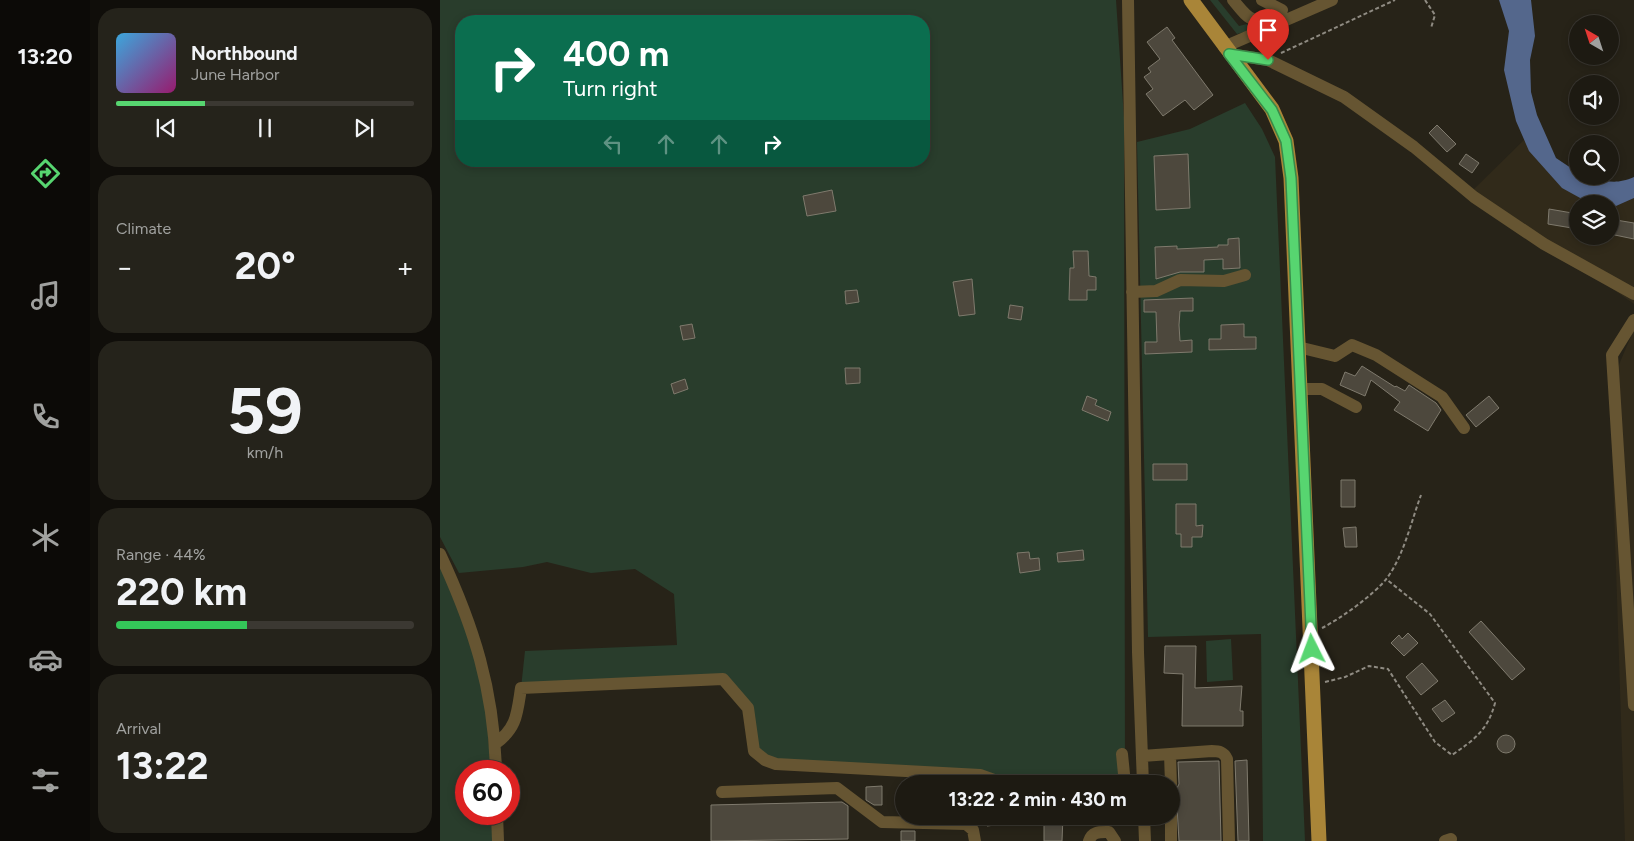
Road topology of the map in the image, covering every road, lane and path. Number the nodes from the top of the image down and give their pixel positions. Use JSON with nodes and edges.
{"nodes":[{"id":1,"x":1128,"y":0,"type":"edge"},
{"id":2,"x":1191,"y":0,"type":"edge"},
{"id":3,"x":1233,"y":0,"type":"edge"},
{"id":4,"x":1262,"y":0,"type":"edge"},
{"id":5,"x":1332,"y":0,"type":"edge"},
{"id":6,"x":1395,"y":0,"type":"edge"},
{"id":7,"x":1425,"y":0,"type":"edge"},
{"id":8,"x":1277,"y":8,"type":"junction"},
{"id":9,"x":1296,"y":16,"type":"junction"},
{"id":10,"x":1431,"y":28,"type":"dead end"},
{"id":11,"x":1226,"y":50,"type":"junction"},
{"id":12,"x":1268,"y":60,"type":"junction"},
{"id":13,"x":1245,"y":276,"type":"dead end"},
{"id":14,"x":1132,"y":292,"type":"junction"},
{"id":15,"x":1634,"y":294,"type":"edge"},
{"id":16,"x":1634,"y":320,"type":"edge"},
{"id":17,"x":1298,"y":347,"type":"junction"},
{"id":18,"x":1300,"y":389,"type":"junction"},
{"id":19,"x":1356,"y":406,"type":"dead end"},
{"id":20,"x":1464,"y":428,"type":"dead end"},
{"id":21,"x":1421,"y":495,"type":"dead end"},
{"id":22,"x":440,"y":554,"type":"edge"},
{"id":23,"x":1386,"y":579,"type":"junction"},
{"id":24,"x":1311,"y":631,"type":"junction"},
{"id":25,"x":1314,"y":685,"type":"junction"},
{"id":26,"x":1634,"y":704,"type":"edge"},
{"id":27,"x":495,"y":744,"type":"junction"},
{"id":28,"x":1122,"y":754,"type":"dead end"},
{"id":29,"x":1170,"y":754,"type":"junction"},
{"id":30,"x":1142,"y":756,"type":"junction"},
{"id":31,"x":496,"y":760,"type":"edge"},
{"id":32,"x":980,"y":775,"type":"edge"},
{"id":33,"x":1124,"y":775,"type":"edge"},
{"id":34,"x":1143,"y":775,"type":"edge"},
{"id":35,"x":1170,"y":775,"type":"edge"},
{"id":36,"x":722,"y":792,"type":"dead end"},
{"id":37,"x":498,"y":825,"type":"edge"},
{"id":38,"x":1144,"y":825,"type":"edge"},
{"id":39,"x":1171,"y":825,"type":"edge"},
{"id":40,"x":498,"y":841,"type":"edge"},
{"id":41,"x":975,"y":841,"type":"edge"},
{"id":42,"x":1088,"y":841,"type":"edge"},
{"id":43,"x":1115,"y":841,"type":"edge"},
{"id":44,"x":1145,"y":841,"type":"edge"},
{"id":45,"x":1171,"y":841,"type":"edge"},
{"id":46,"x":1229,"y":841,"type":"edge"},
{"id":47,"x":1319,"y":841,"type":"edge"}],
"edges":[{"from":1,"to":14,"type":"street"},
{"from":2,"to":11,"type":"main road"},
{"from":3,"to":8,"type":"street"},
{"from":4,"to":8,"type":"street"},
{"from":5,"to":9,"type":"street"},
{"from":6,"to":12,"type":"path"},
{"from":7,"to":10,"type":"path"},
{"from":8,"to":9,"type":"street"},
{"from":9,"to":11,"type":"street"},
{"from":11,"to":12,"type":"street"},
{"from":11,"to":17,"type":"main road"},
{"from":12,"to":15,"type":"street"},
{"from":13,"to":14,"type":"street"},
{"from":14,"to":30,"type":"street"},
{"from":16,"to":26,"type":"street"},
{"from":17,"to":18,"type":"main road"},
{"from":17,"to":20,"type":"street"},
{"from":18,"to":19,"type":"street"},
{"from":18,"to":24,"type":"main road"},
{"from":21,"to":23,"type":"path"},
{"from":22,"to":27,"type":"street"},
{"from":23,"to":24,"type":"path"},
{"from":23,"to":25,"type":"path"},
{"from":24,"to":25,"type":"main road"},
{"from":25,"to":47,"type":"main road"},
{"from":27,"to":31,"type":"street"},
{"from":27,"to":32,"type":"street"},
{"from":28,"to":33,"type":"street"},
{"from":29,"to":30,"type":"street"},
{"from":29,"to":35,"type":"street"},
{"from":29,"to":46,"type":"street"},
{"from":30,"to":34,"type":"street"},
{"from":36,"to":41,"type":"street"},
{"from":37,"to":40,"type":"street"},
{"from":38,"to":44,"type":"street"},
{"from":39,"to":45,"type":"street"},
{"from":42,"to":43,"type":"street"}]}
